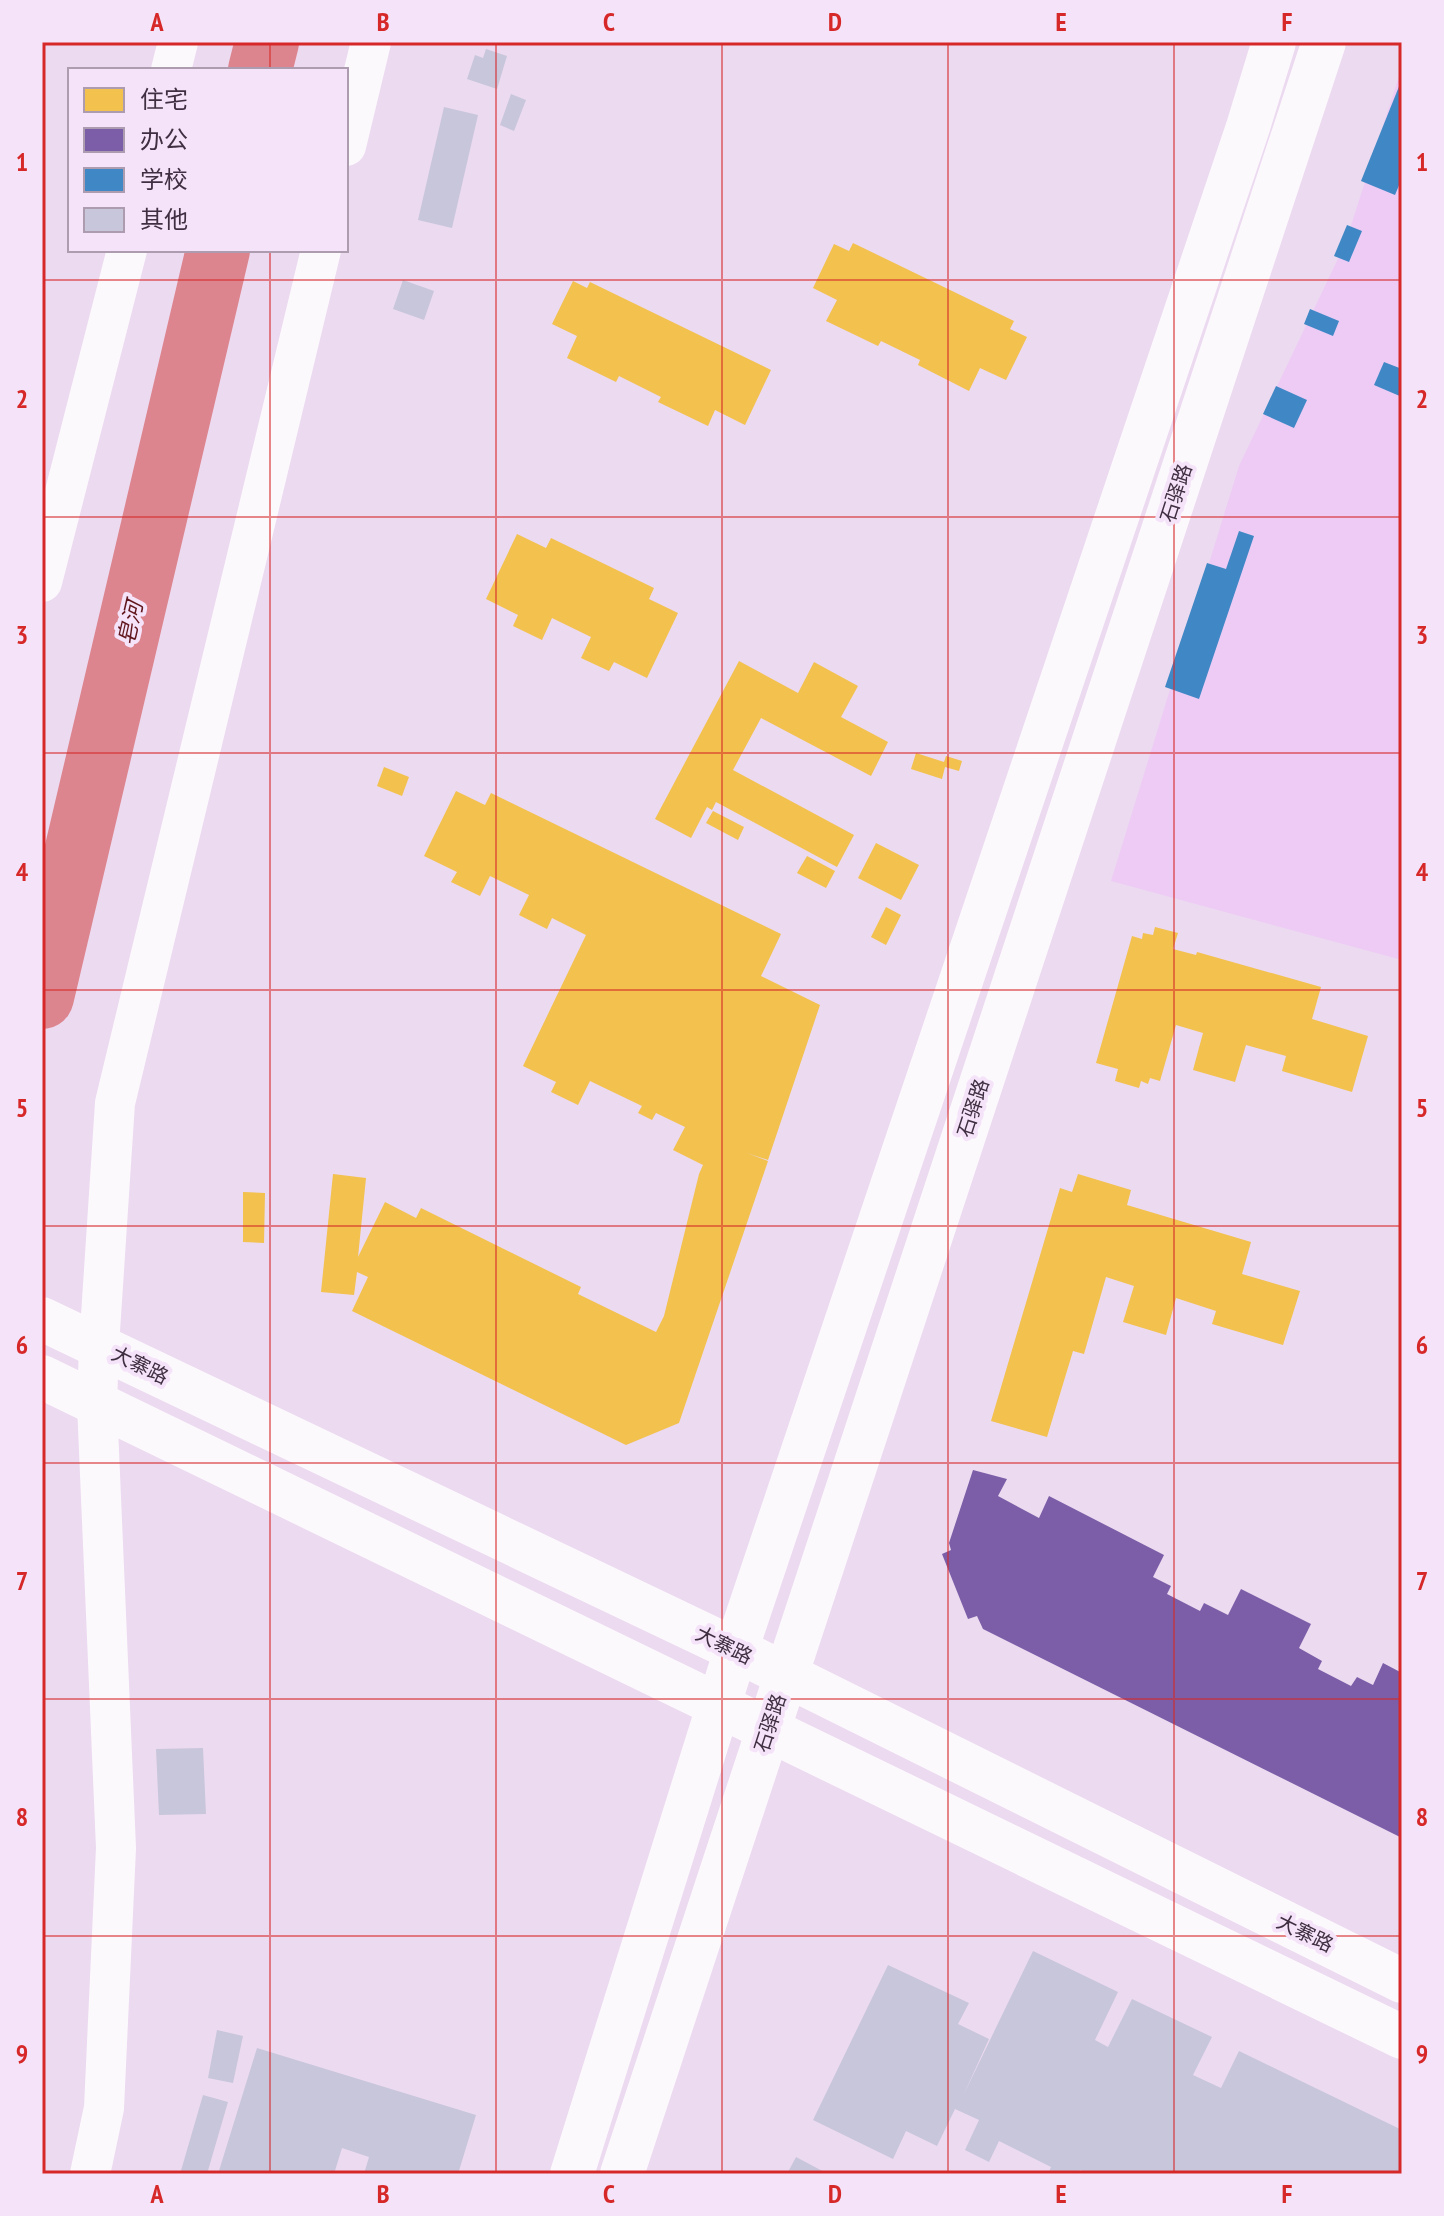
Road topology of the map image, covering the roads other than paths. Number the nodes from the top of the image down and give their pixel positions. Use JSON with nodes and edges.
{"nodes":[{"id":1,"x":178,"y":42,"type":"edge"},
{"id":2,"x":371,"y":42,"type":"edge"},
{"id":3,"x":1274,"y":42,"type":"edge"},
{"id":4,"x":1324,"y":42,"type":"edge"},
{"id":5,"x":172,"y":68,"type":"edge"},
{"id":6,"x":348,"y":138,"type":"edge"},
{"id":7,"x":126,"y":252,"type":"edge"},
{"id":8,"x":321,"y":252,"type":"edge"},
{"id":9,"x":42,"y":582,"type":"edge"},
{"id":10,"x":45,"y":1320,"type":"edge"},
{"id":11,"x":99,"y":1346,"type":"junction"},
{"id":12,"x":49,"y":1381,"type":"edge"},
{"id":13,"x":97,"y":1404,"type":"junction"},
{"id":14,"x":736,"y":1650,"type":"junction"},
{"id":15,"x":786,"y":1675,"type":"junction"},
{"id":16,"x":720,"y":1705,"type":"junction"},
{"id":17,"x":768,"y":1728,"type":"junction"},
{"id":18,"x":1402,"y":1981,"type":"edge"},
{"id":19,"x":1402,"y":2037,"type":"edge"},
{"id":20,"x":90,"y":2174,"type":"edge"},
{"id":21,"x":572,"y":2174,"type":"edge"},
{"id":22,"x":622,"y":2174,"type":"edge"}],
"edges":[{"from":1,"to":5,"type":"street"},
{"from":2,"to":6,"type":"street"},
{"from":3,"to":14,"type":"street"},
{"from":4,"to":15,"type":"street","name":"石驿路"},
{"from":7,"to":9,"type":"street"},
{"from":8,"to":11,"type":"street"},
{"from":10,"to":11,"type":"street","name":"大寨路"},
{"from":11,"to":13,"type":"street"},
{"from":11,"to":14,"type":"street","name":"大寨路"},
{"from":12,"to":13,"type":"street"},
{"from":13,"to":16,"type":"street"},
{"from":13,"to":20,"type":"street"},
{"from":14,"to":15,"type":"street","name":"大寨路"},
{"from":14,"to":16,"type":"street"},
{"from":15,"to":17,"type":"street","name":"石驿路"},
{"from":15,"to":18,"type":"street","name":"大寨路"},
{"from":16,"to":17,"type":"street"},
{"from":16,"to":21,"type":"street"},
{"from":17,"to":19,"type":"street"},
{"from":17,"to":22,"type":"street","name":"石驿路"}]}
